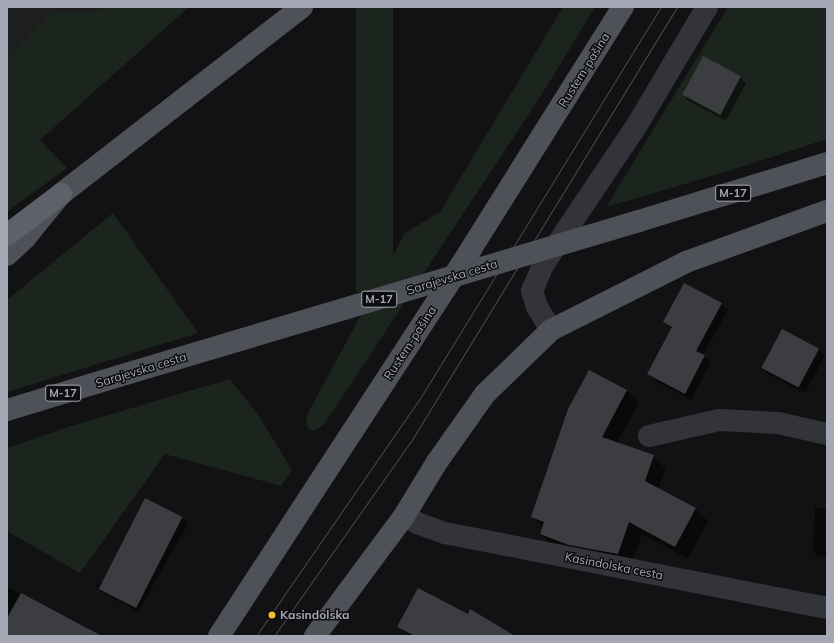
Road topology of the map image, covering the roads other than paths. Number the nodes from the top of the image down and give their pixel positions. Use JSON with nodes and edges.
{"nodes":[{"id":1,"x":302,"y":7,"type":"edge"},
{"id":2,"x":623,"y":7,"type":"edge"},
{"id":3,"x":707,"y":7,"type":"edge"},
{"id":4,"x":827,"y":163,"type":"edge"},
{"id":5,"x":61,"y":194,"type":"junction"},
{"id":6,"x":827,"y":211,"type":"edge"},
{"id":7,"x":7,"y":235,"type":"edge"},
{"id":8,"x":7,"y":255,"type":"edge"},
{"id":9,"x":551,"y":330,"type":"junction"},
{"id":10,"x":7,"y":410,"type":"edge"},
{"id":11,"x":827,"y":434,"type":"edge"},
{"id":12,"x":649,"y":436,"type":"dead end"},
{"id":13,"x":404,"y":516,"type":"junction"},
{"id":14,"x":827,"y":608,"type":"edge"},
{"id":15,"x":219,"y":636,"type":"edge"},
{"id":16,"x":315,"y":636,"type":"edge"}],
"edges":[{"from":1,"to":5,"type":"main road"},
{"from":2,"to":15,"type":"main road","name":"Rustem-pašina"},
{"from":3,"to":9,"type":"street"},
{"from":4,"to":10,"type":"main road","name":"Sarajevska cesta","number":"M-17","bridge":true},
{"from":5,"to":7,"type":"highway"},
{"from":5,"to":8,"type":"main road"},
{"from":6,"to":9,"type":"main road"},
{"from":9,"to":13,"type":"main road"},
{"from":11,"to":12,"type":"street"},
{"from":13,"to":14,"type":"street","name":"Kasindolska cesta"},
{"from":13,"to":16,"type":"main road"}]}
